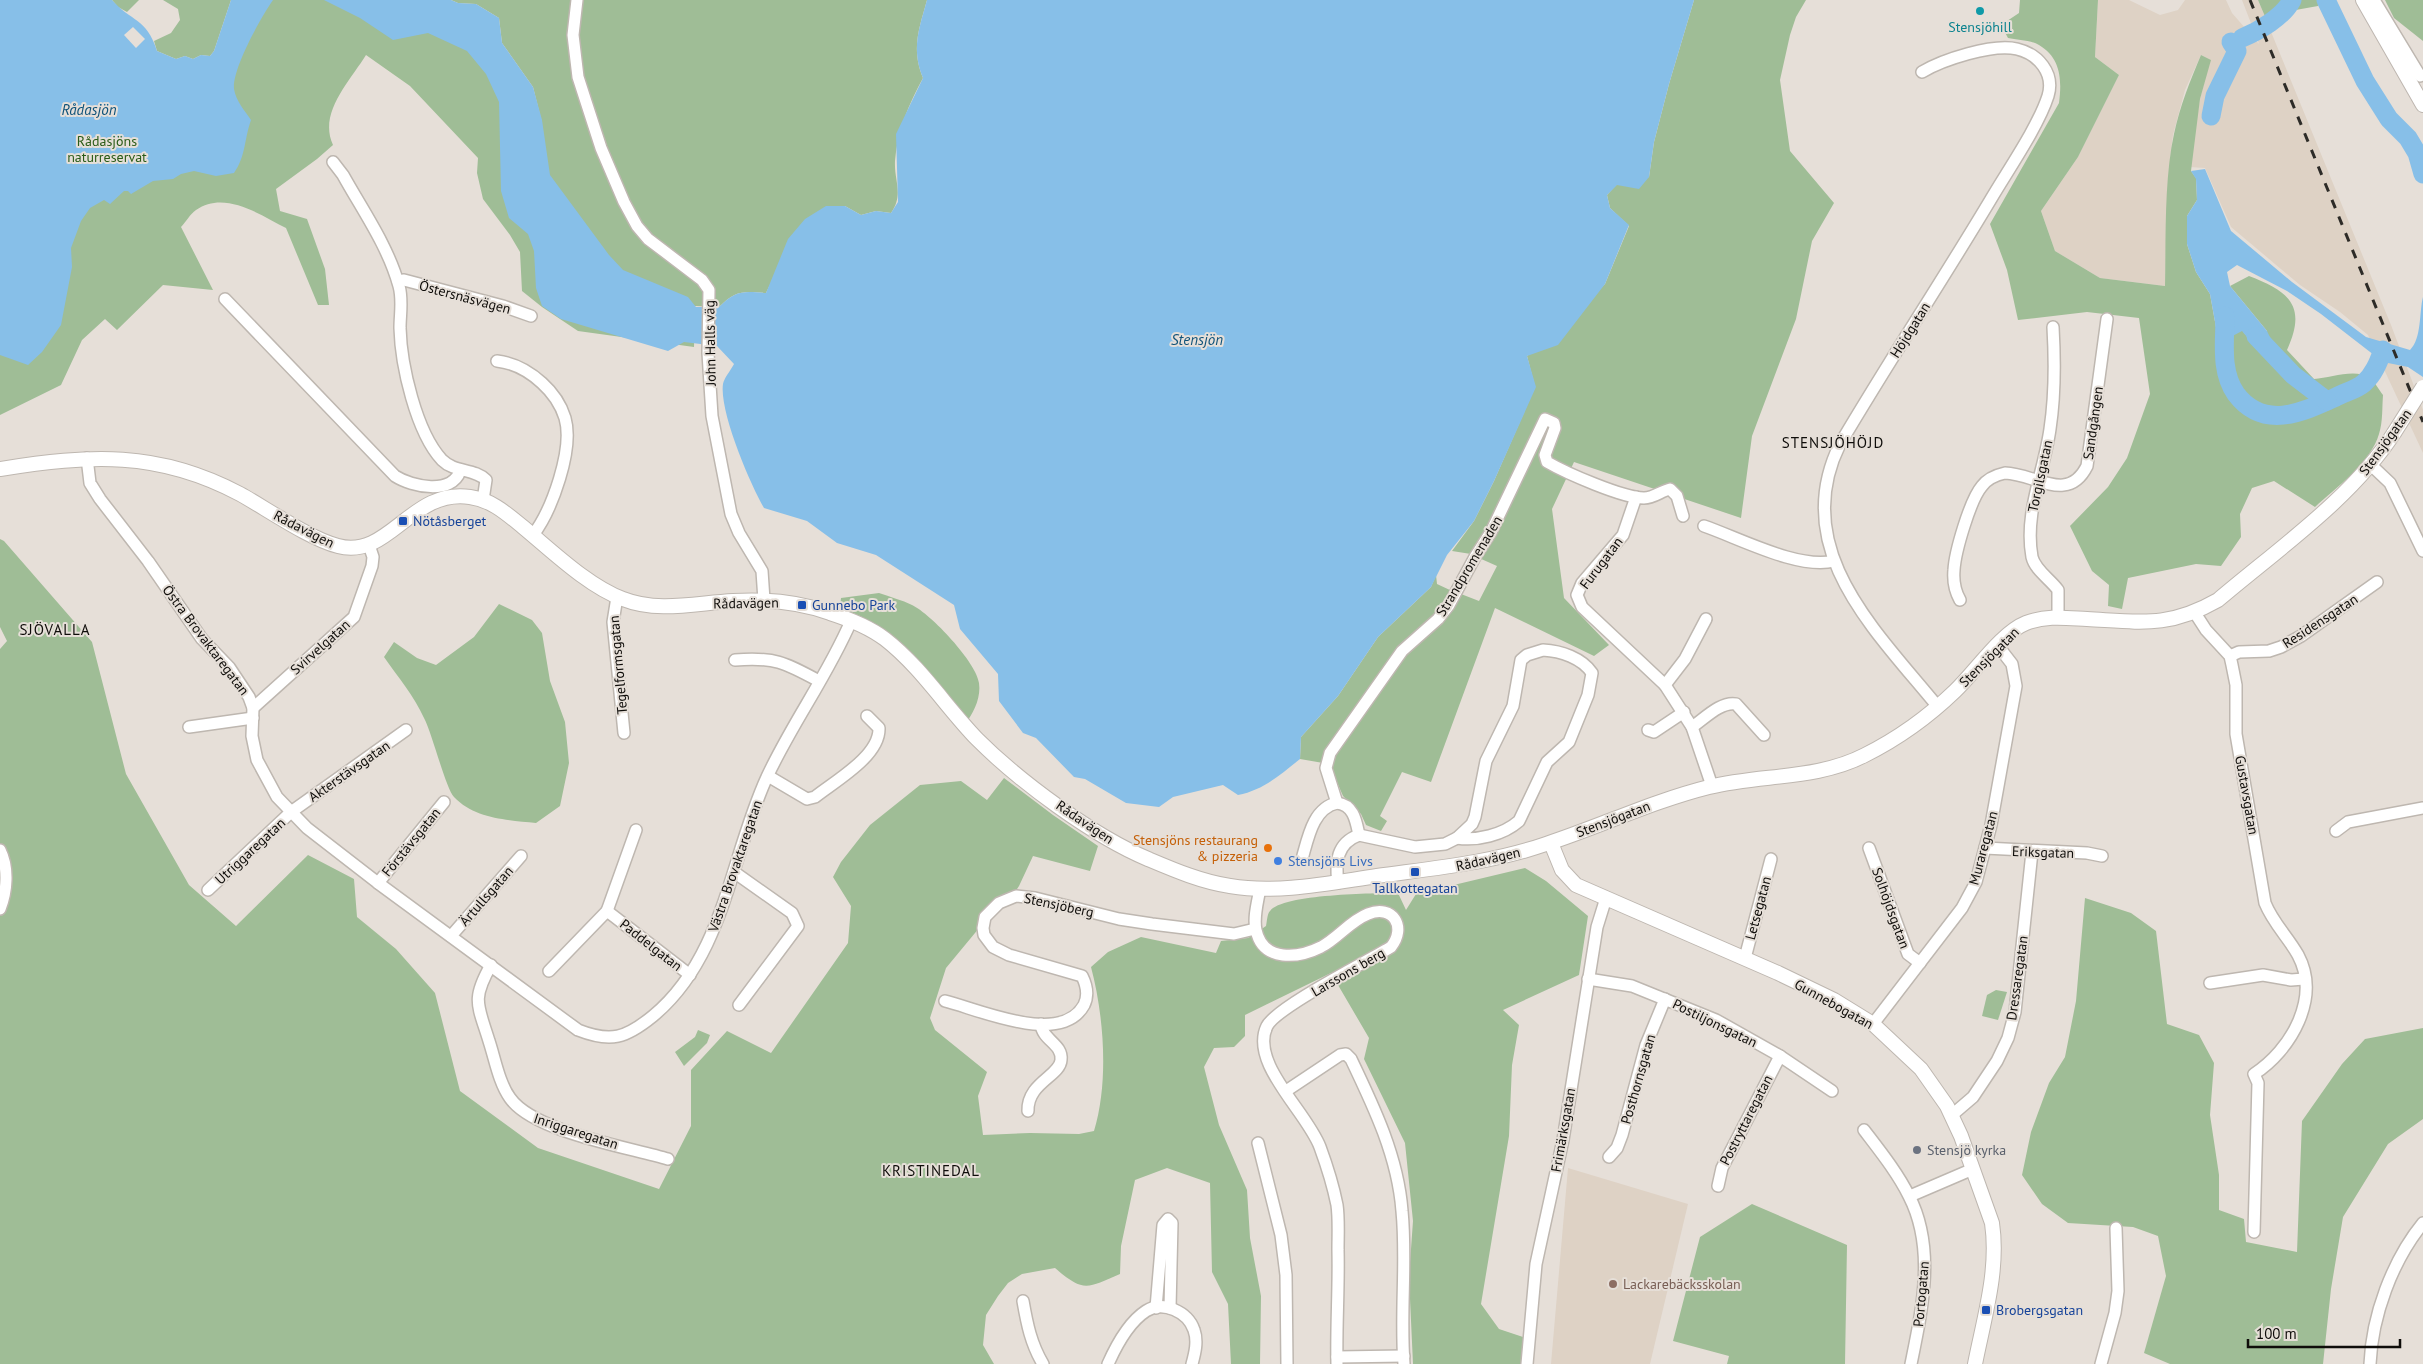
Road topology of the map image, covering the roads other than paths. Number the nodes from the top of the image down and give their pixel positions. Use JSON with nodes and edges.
{"nodes":[{"id":1,"x":577,"y":0,"type":"edge"},
{"id":2,"x":2363,"y":0,"type":"edge"},
{"id":3,"x":2374,"y":0,"type":"edge"},
{"id":4,"x":1922,"y":72,"type":"dead end"},
{"id":5,"x":2420,"y":76,"type":"dead end"},
{"id":6,"x":2423,"y":105,"type":"edge"},
{"id":7,"x":333,"y":162,"type":"dead end"},
{"id":8,"x":398,"y":281,"type":"junction"},
{"id":9,"x":226,"y":299,"type":"dead end"},
{"id":10,"x":531,"y":316,"type":"dead end"},
{"id":11,"x":2107,"y":319,"type":"dead end"},
{"id":12,"x":2053,"y":326,"type":"dead end"},
{"id":13,"x":498,"y":361,"type":"dead end"},
{"id":14,"x":2423,"y":387,"type":"edge"},
{"id":15,"x":87,"y":458,"type":"junction"},
{"id":16,"x":2371,"y":465,"type":"junction"},
{"id":17,"x":0,"y":468,"type":"edge"},
{"id":18,"x":460,"y":471,"type":"junction"},
{"id":19,"x":2039,"y":481,"type":"junction"},
{"id":20,"x":1636,"y":497,"type":"junction"},
{"id":21,"x":482,"y":500,"type":"junction"},
{"id":22,"x":1683,"y":516,"type":"dead end"},
{"id":23,"x":1704,"y":526,"type":"dead end"},
{"id":24,"x":533,"y":535,"type":"junction"},
{"id":25,"x":369,"y":546,"type":"junction"},
{"id":26,"x":2423,"y":551,"type":"edge"},
{"id":27,"x":1834,"y":561,"type":"junction"},
{"id":28,"x":2377,"y":582,"type":"dead end"},
{"id":29,"x":617,"y":597,"type":"junction"},
{"id":30,"x":764,"y":600,"type":"junction"},
{"id":31,"x":1960,"y":600,"type":"dead end"},
{"id":32,"x":2195,"y":613,"type":"junction"},
{"id":33,"x":2058,"y":617,"type":"junction"},
{"id":34,"x":1706,"y":619,"type":"dead end"},
{"id":35,"x":852,"y":621,"type":"junction"},
{"id":36,"x":1998,"y":646,"type":"junction"},
{"id":37,"x":2230,"y":656,"type":"junction"},
{"id":38,"x":735,"y":660,"type":"dead end"},
{"id":39,"x":819,"y":681,"type":"junction"},
{"id":40,"x":1665,"y":684,"type":"junction"},
{"id":41,"x":1938,"y":707,"type":"junction"},
{"id":42,"x":1684,"y":712,"type":"junction"},
{"id":43,"x":253,"y":713,"type":"junction"},
{"id":44,"x":867,"y":716,"type":"dead end"},
{"id":45,"x":189,"y":727,"type":"dead end"},
{"id":46,"x":1692,"y":728,"type":"junction"},
{"id":47,"x":406,"y":730,"type":"dead end"},
{"id":48,"x":1648,"y":730,"type":"dead end"},
{"id":49,"x":624,"y":733,"type":"dead end"},
{"id":50,"x":1764,"y":735,"type":"dead end"},
{"id":51,"x":768,"y":776,"type":"junction"},
{"id":52,"x":1712,"y":786,"type":"junction"},
{"id":53,"x":444,"y":802,"type":"dead end"},
{"id":54,"x":1338,"y":802,"type":"junction"},
{"id":55,"x":2423,"y":808,"type":"edge"},
{"id":56,"x":291,"y":812,"type":"junction"},
{"id":57,"x":636,"y":830,"type":"dead end"},
{"id":58,"x":2336,"y":831,"type":"dead end"},
{"id":59,"x":1359,"y":835,"type":"junction"},
{"id":60,"x":1457,"y":838,"type":"junction"},
{"id":61,"x":1551,"y":843,"type":"junction"},
{"id":62,"x":1869,"y":848,"type":"dead end"},
{"id":63,"x":1984,"y":848,"type":"junction"},
{"id":64,"x":0,"y":850,"type":"edge"},
{"id":65,"x":2032,"y":852,"type":"junction"},
{"id":66,"x":521,"y":856,"type":"dead end"},
{"id":67,"x":2102,"y":856,"type":"dead end"},
{"id":68,"x":1302,"y":859,"type":"dead end"},
{"id":69,"x":1772,"y":859,"type":"dead end"},
{"id":70,"x":734,"y":872,"type":"junction"},
{"id":71,"x":378,"y":883,"type":"junction"},
{"id":72,"x":1338,"y":883,"type":"junction"},
{"id":73,"x":1260,"y":888,"type":"junction"},
{"id":74,"x":208,"y":890,"type":"dead end"},
{"id":75,"x":1606,"y":898,"type":"junction"},
{"id":76,"x":0,"y":909,"type":"edge"},
{"id":77,"x":607,"y":911,"type":"junction"},
{"id":78,"x":1255,"y":928,"type":"junction"},
{"id":79,"x":451,"y":936,"type":"junction"},
{"id":80,"x":1745,"y":958,"type":"junction"},
{"id":81,"x":1920,"y":963,"type":"junction"},
{"id":82,"x":491,"y":966,"type":"junction"},
{"id":83,"x":549,"y":971,"type":"dead end"},
{"id":84,"x":690,"y":974,"type":"junction"},
{"id":85,"x":1588,"y":979,"type":"junction"},
{"id":86,"x":2304,"y":979,"type":"junction"},
{"id":87,"x":2210,"y":983,"type":"dead end"},
{"id":88,"x":1665,"y":999,"type":"junction"},
{"id":89,"x":945,"y":1001,"type":"dead end"},
{"id":90,"x":739,"y":1005,"type":"dead end"},
{"id":91,"x":1041,"y":1024,"type":"junction"},
{"id":92,"x":1873,"y":1024,"type":"junction"},
{"id":93,"x":1780,"y":1056,"type":"junction"},
{"id":94,"x":1286,"y":1091,"type":"junction"},
{"id":95,"x":1832,"y":1092,"type":"dead end"},
{"id":96,"x":1028,"y":1111,"type":"dead end"},
{"id":97,"x":1952,"y":1115,"type":"junction"},
{"id":98,"x":1864,"y":1130,"type":"dead end"},
{"id":99,"x":1258,"y":1143,"type":"dead end"},
{"id":100,"x":1608,"y":1157,"type":"dead end"},
{"id":101,"x":668,"y":1159,"type":"dead end"},
{"id":102,"x":1973,"y":1169,"type":"junction"},
{"id":103,"x":1718,"y":1186,"type":"dead end"},
{"id":104,"x":1910,"y":1196,"type":"junction"},
{"id":105,"x":2423,"y":1223,"type":"edge"},
{"id":106,"x":2116,"y":1228,"type":"dead end"},
{"id":107,"x":2254,"y":1232,"type":"dead end"},
{"id":108,"x":1023,"y":1301,"type":"dead end"},
{"id":109,"x":1156,"y":1308,"type":"junction"},
{"id":110,"x":1170,"y":1308,"type":"junction"},
{"id":111,"x":1337,"y":1360,"type":"edge"},
{"id":112,"x":1404,"y":1360,"type":"edge"},
{"id":113,"x":1043,"y":1364,"type":"edge"},
{"id":114,"x":1108,"y":1364,"type":"edge"},
{"id":115,"x":1192,"y":1364,"type":"edge"},
{"id":116,"x":1287,"y":1364,"type":"edge"},
{"id":117,"x":1527,"y":1364,"type":"edge"},
{"id":118,"x":1911,"y":1364,"type":"edge"},
{"id":119,"x":1975,"y":1364,"type":"edge"},
{"id":120,"x":2101,"y":1364,"type":"edge"},
{"id":121,"x":2370,"y":1364,"type":"edge"}],
"edges":[{"from":1,"to":30,"type":"street","name":"John Halls väg"},
{"from":2,"to":6,"type":"street"},
{"from":3,"to":5,"type":"street"},
{"from":4,"to":27,"type":"street","name":"Höjdgatan"},
{"from":7,"to":8,"type":"street","name":"Östersnäsvägen"},
{"from":8,"to":10,"type":"street","name":"Östersnäsvägen"},
{"from":8,"to":18,"type":"street","name":"Östersnäsvägen"},
{"from":9,"to":18,"type":"street"},
{"from":11,"to":19,"type":"street","name":"Sandgången"},
{"from":12,"to":19,"type":"street","name":"Torgilsgatan"},
{"from":13,"to":24,"type":"street"},
{"from":14,"to":16,"type":"street","name":"Stensjögatan","bridge":true},
{"from":15,"to":17,"type":"street","name":"Rådavägen"},
{"from":15,"to":25,"type":"street","name":"Rådavägen"},
{"from":15,"to":43,"type":"street","name":"Östra Brovaktaregatan"},
{"from":16,"to":26,"type":"street"},
{"from":16,"to":32,"type":"street","name":"Stensjögatan"},
{"from":18,"to":21,"type":"street"},
{"from":19,"to":31,"type":"street","name":"Sandgången"},
{"from":19,"to":33,"type":"street","name":"Torgilsgatan"},
{"from":20,"to":22,"type":"street"},
{"from":20,"to":40,"type":"street","name":"Furugatan"},
{"from":20,"to":54,"type":"street","name":"Strandpromenaden"},
{"from":21,"to":24,"type":"street","name":"Rådavägen"},
{"from":21,"to":25,"type":"street","name":"Rådavägen"},
{"from":23,"to":27,"type":"street"},
{"from":24,"to":29,"type":"street","name":"Rådavägen"},
{"from":25,"to":43,"type":"street","name":"Svirvelgatan"},
{"from":27,"to":41,"type":"street","name":"Höjdgatan"},
{"from":28,"to":37,"type":"street","name":"Residensgatan"},
{"from":29,"to":30,"type":"street","name":"Rådavägen"},
{"from":29,"to":49,"type":"street","name":"Tegelformsgatan"},
{"from":30,"to":35,"type":"street","name":"Rådavägen"},
{"from":32,"to":33,"type":"street","name":"Stensjögatan"},
{"from":32,"to":37,"type":"street"},
{"from":33,"to":36,"type":"street","name":"Stensjögatan"},
{"from":34,"to":40,"type":"street"},
{"from":35,"to":39,"type":"street","name":"Västra Brovaktaregatan"},
{"from":35,"to":73,"type":"street","name":"Rådavägen"},
{"from":36,"to":41,"type":"street","name":"Stensjögatan"},
{"from":36,"to":63,"type":"street","name":"Muraregatan"},
{"from":37,"to":86,"type":"street","name":"Gustavsgatan"},
{"from":38,"to":39,"type":"street"},
{"from":39,"to":51,"type":"street","name":"Västra Brovaktaregatan"},
{"from":40,"to":42,"type":"street","name":"Furugatan"},
{"from":41,"to":52,"type":"street","name":"Stensjögatan"},
{"from":42,"to":46,"type":"street","name":"Furugatan"},
{"from":42,"to":48,"type":"street"},
{"from":43,"to":45,"type":"street"},
{"from":43,"to":56,"type":"street","name":"Östra Brovaktaregatan"},
{"from":44,"to":51,"type":"street"},
{"from":46,"to":50,"type":"street"},
{"from":46,"to":52,"type":"street","name":"Furugatan"},
{"from":47,"to":56,"type":"street","name":"Akterstävsgatan"},
{"from":51,"to":70,"type":"street","name":"Västra Brovaktaregatan"},
{"from":52,"to":61,"type":"street","name":"Stensjögatan"},
{"from":53,"to":71,"type":"street","name":"Förstävsgatan"},
{"from":54,"to":59,"type":"street"},
{"from":54,"to":68,"type":"street"},
{"from":55,"to":58,"type":"street"},
{"from":56,"to":71,"type":"street","name":"Östra Brovaktaregatan"},
{"from":56,"to":74,"type":"street","name":"Utriggaregatan"},
{"from":57,"to":77,"type":"street"},
{"from":59,"to":60,"type":"street"},
{"from":59,"to":72,"type":"street"},
{"from":60,"to":60,"type":"street"},
{"from":61,"to":72,"type":"street","name":"Rådavägen"},
{"from":61,"to":75,"type":"street","name":"Gunnebogatan"},
{"from":62,"to":81,"type":"street","name":"Solhöjdsgatan"},
{"from":63,"to":65,"type":"street","name":"Eriksgatan"},
{"from":63,"to":81,"type":"street","name":"Muraregatan"},
{"from":64,"to":76,"type":"street"},
{"from":65,"to":67,"type":"street","name":"Eriksgatan"},
{"from":65,"to":97,"type":"street","name":"Dressaregatan"},
{"from":66,"to":79,"type":"street","name":"Ärtullsgatan"},
{"from":69,"to":80,"type":"street","name":"Letsegatan"},
{"from":70,"to":84,"type":"street","name":"Västra Brovaktaregatan"},
{"from":70,"to":90,"type":"street"},
{"from":71,"to":79,"type":"street","name":"Västra Brovaktaregatan"},
{"from":72,"to":73,"type":"street","name":"Rådavägen"},
{"from":73,"to":78,"type":"street"},
{"from":75,"to":80,"type":"street","name":"Gunnebogatan"},
{"from":75,"to":85,"type":"street","name":"Frimärksgatan"},
{"from":77,"to":83,"type":"street","name":"Paddelgatan"},
{"from":77,"to":84,"type":"street","name":"Paddelgatan"},
{"from":78,"to":91,"type":"street","name":"Stensjöberg"},
{"from":78,"to":94,"type":"street","name":"Larssons berg"},
{"from":79,"to":82,"type":"street","name":"Västra Brovaktaregatan"},
{"from":80,"to":92,"type":"street","name":"Gunnebogatan"},
{"from":81,"to":92,"type":"street","name":"Muraregatan"},
{"from":82,"to":84,"type":"street","name":"Västra Brovaktaregatan"},
{"from":82,"to":101,"type":"street","name":"Inriggaregatan"},
{"from":85,"to":88,"type":"street","name":"Postiljonsgatan"},
{"from":85,"to":117,"type":"street","name":"Frimärksgatan"},
{"from":86,"to":87,"type":"street"},
{"from":86,"to":107,"type":"street","name":"Gustavsgatan"},
{"from":88,"to":93,"type":"street","name":"Postiljonsgatan"},
{"from":88,"to":100,"type":"street","name":"Posthornsgatan"},
{"from":89,"to":91,"type":"street","name":"Stensjöberg"},
{"from":91,"to":96,"type":"street"},
{"from":92,"to":97,"type":"street","name":"Gunnebogatan"},
{"from":93,"to":95,"type":"street","name":"Postiljonsgatan"},
{"from":93,"to":103,"type":"street","name":"Postryttaregatan"},
{"from":94,"to":111,"type":"street","name":"Larssons berg"},
{"from":94,"to":112,"type":"street","name":"Larssons berg"},
{"from":97,"to":102,"type":"street","name":"Gunnebogatan"},
{"from":98,"to":104,"type":"street","name":"Portogatan"},
{"from":99,"to":116,"type":"street"},
{"from":102,"to":104,"type":"street"},
{"from":102,"to":119,"type":"street","name":"Gunnebogatan"},
{"from":104,"to":118,"type":"street","name":"Portogatan"},
{"from":105,"to":121,"type":"street"},
{"from":106,"to":120,"type":"street"},
{"from":108,"to":113,"type":"street"},
{"from":109,"to":110,"type":"street"},
{"from":109,"to":110,"type":"street"},
{"from":109,"to":114,"type":"street"},
{"from":110,"to":115,"type":"street"},
{"from":111,"to":112,"type":"street","name":"Larssons berg"}]}
